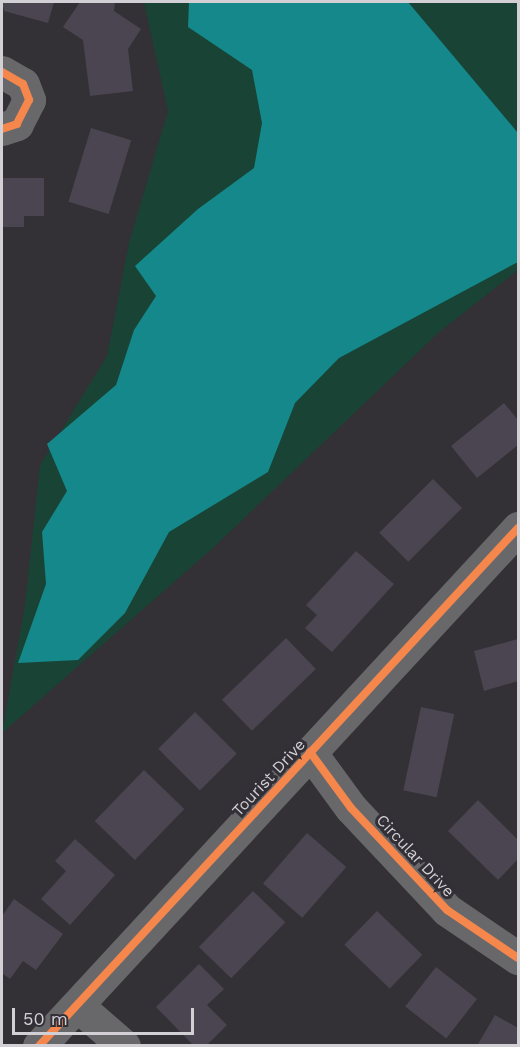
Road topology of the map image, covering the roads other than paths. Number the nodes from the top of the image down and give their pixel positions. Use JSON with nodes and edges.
{"nodes":[{"id":1,"x":2,"y":72,"type":"edge"},
{"id":2,"x":2,"y":129,"type":"edge"},
{"id":3,"x":519,"y":528,"type":"edge"},
{"id":4,"x":310,"y":752,"type":"junction"},
{"id":5,"x":519,"y":958,"type":"edge"},
{"id":6,"x":78,"y":1006,"type":"junction"},
{"id":7,"x":39,"y":1046,"type":"edge"},
{"id":8,"x":124,"y":1046,"type":"edge"}],
"edges":[{"from":1,"to":2,"type":"street"},
{"from":3,"to":4,"type":"street","name":"Tourist Drive"},
{"from":4,"to":5,"type":"street","name":"Circular Drive"},
{"from":4,"to":6,"type":"street","name":"Tourist Drive"},
{"from":6,"to":7,"type":"street","name":"Tourist Drive"},
{"from":6,"to":8,"type":"street"}]}
